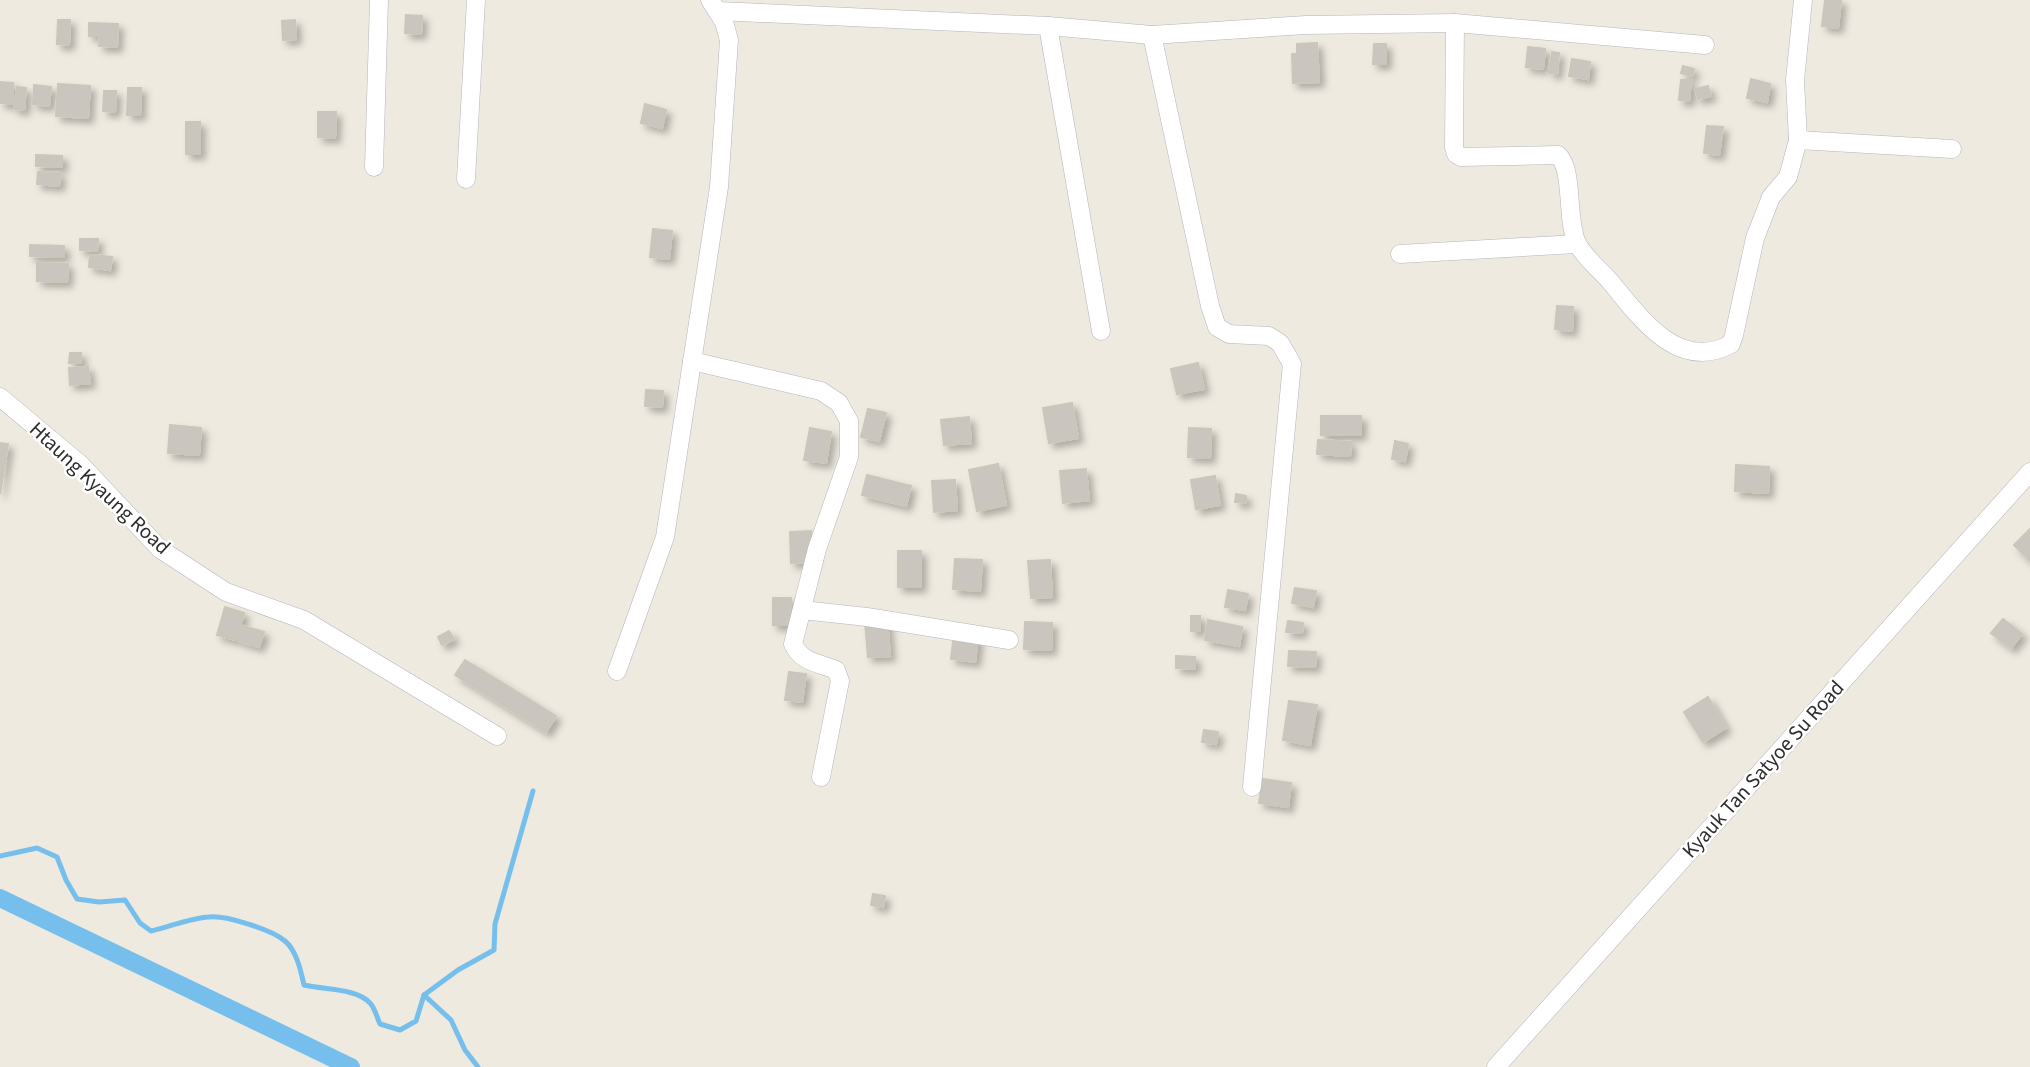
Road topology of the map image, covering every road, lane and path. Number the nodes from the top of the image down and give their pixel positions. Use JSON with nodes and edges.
{"nodes":[{"id":1,"x":379,"y":0,"type":"edge"},
{"id":2,"x":476,"y":0,"type":"edge"},
{"id":3,"x":1803,"y":0,"type":"edge"},
{"id":4,"x":713,"y":5,"type":"edge"},
{"id":5,"x":1455,"y":23,"type":"junction"},
{"id":6,"x":1048,"y":26,"type":"junction"},
{"id":7,"x":1152,"y":35,"type":"junction"},
{"id":8,"x":1705,"y":45,"type":"dead end"},
{"id":9,"x":1798,"y":140,"type":"junction"},
{"id":10,"x":1952,"y":149,"type":"dead end"},
{"id":11,"x":374,"y":167,"type":"dead end"},
{"id":12,"x":466,"y":179,"type":"dead end"},
{"id":13,"x":1577,"y":244,"type":"junction"},
{"id":14,"x":1400,"y":254,"type":"dead end"},
{"id":15,"x":1101,"y":331,"type":"dead end"},
{"id":16,"x":692,"y":361,"type":"junction"},
{"id":17,"x":0,"y":397,"type":"edge"},
{"id":18,"x":2030,"y":472,"type":"edge"},
{"id":19,"x":802,"y":610,"type":"junction"},
{"id":20,"x":1009,"y":640,"type":"dead end"},
{"id":21,"x":617,"y":671,"type":"dead end"},
{"id":22,"x":497,"y":736,"type":"dead end"},
{"id":23,"x":821,"y":777,"type":"dead end"},
{"id":24,"x":1252,"y":788,"type":"dead end"},
{"id":25,"x":1496,"y":1067,"type":"edge"}],
"edges":[{"from":1,"to":11,"type":"street"},
{"from":2,"to":12,"type":"street"},
{"from":3,"to":9,"type":"street"},
{"from":4,"to":6,"type":"street"},
{"from":4,"to":16,"type":"street"},
{"from":5,"to":7,"type":"street"},
{"from":5,"to":8,"type":"street"},
{"from":5,"to":13,"type":"street"},
{"from":6,"to":7,"type":"street"},
{"from":6,"to":15,"type":"street"},
{"from":7,"to":24,"type":"street"},
{"from":9,"to":10,"type":"street"},
{"from":9,"to":13,"type":"street"},
{"from":13,"to":14,"type":"street"},
{"from":16,"to":19,"type":"street"},
{"from":16,"to":21,"type":"street"},
{"from":17,"to":22,"type":"street","name":"Htaung Kyaung Road"},
{"from":18,"to":25,"type":"street","name":"Kyauk Tan Satyoe Su Road"},
{"from":19,"to":20,"type":"street"},
{"from":19,"to":23,"type":"street"}]}
